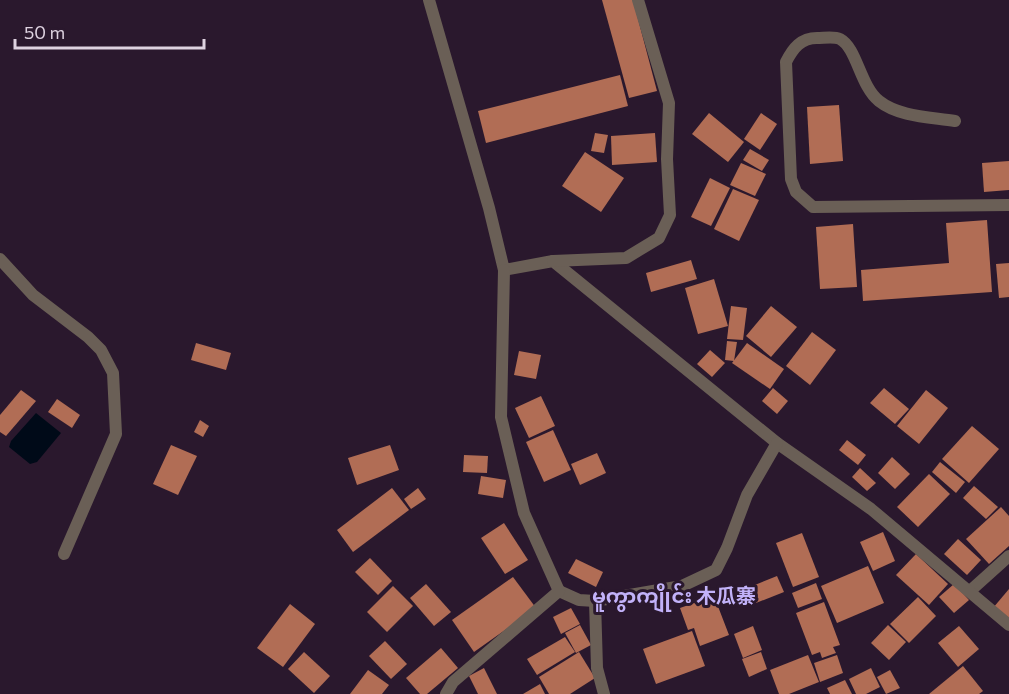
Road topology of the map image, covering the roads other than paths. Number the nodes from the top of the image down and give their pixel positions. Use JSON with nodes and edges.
{"nodes":[{"id":1,"x":429,"y":0,"type":"edge"},
{"id":2,"x":638,"y":0,"type":"edge"},
{"id":3,"x":955,"y":121,"type":"dead end"},
{"id":4,"x":1009,"y":205,"type":"edge"},
{"id":5,"x":0,"y":259,"type":"edge"},
{"id":6,"x":553,"y":261,"type":"junction"},
{"id":7,"x":504,"y":270,"type":"junction"},
{"id":8,"x":777,"y":443,"type":"junction"},
{"id":9,"x":64,"y":554,"type":"dead end"},
{"id":10,"x":1009,"y":555,"type":"edge"},
{"id":11,"x":559,"y":591,"type":"junction"},
{"id":12,"x":970,"y":591,"type":"junction"},
{"id":13,"x":595,"y":602,"type":"junction"},
{"id":14,"x":1009,"y":625,"type":"edge"},
{"id":15,"x":446,"y":694,"type":"edge"},
{"id":16,"x":604,"y":694,"type":"edge"}],
"edges":[{"from":1,"to":7,"type":"street"},
{"from":2,"to":6,"type":"street"},
{"from":3,"to":4,"type":"street"},
{"from":5,"to":9,"type":"street"},
{"from":6,"to":7,"type":"street"},
{"from":6,"to":8,"type":"street"},
{"from":7,"to":11,"type":"street"},
{"from":8,"to":12,"type":"street"},
{"from":8,"to":13,"type":"street"},
{"from":10,"to":12,"type":"street"},
{"from":11,"to":13,"type":"street"},
{"from":11,"to":15,"type":"street"},
{"from":12,"to":14,"type":"street"},
{"from":13,"to":16,"type":"street"}]}
